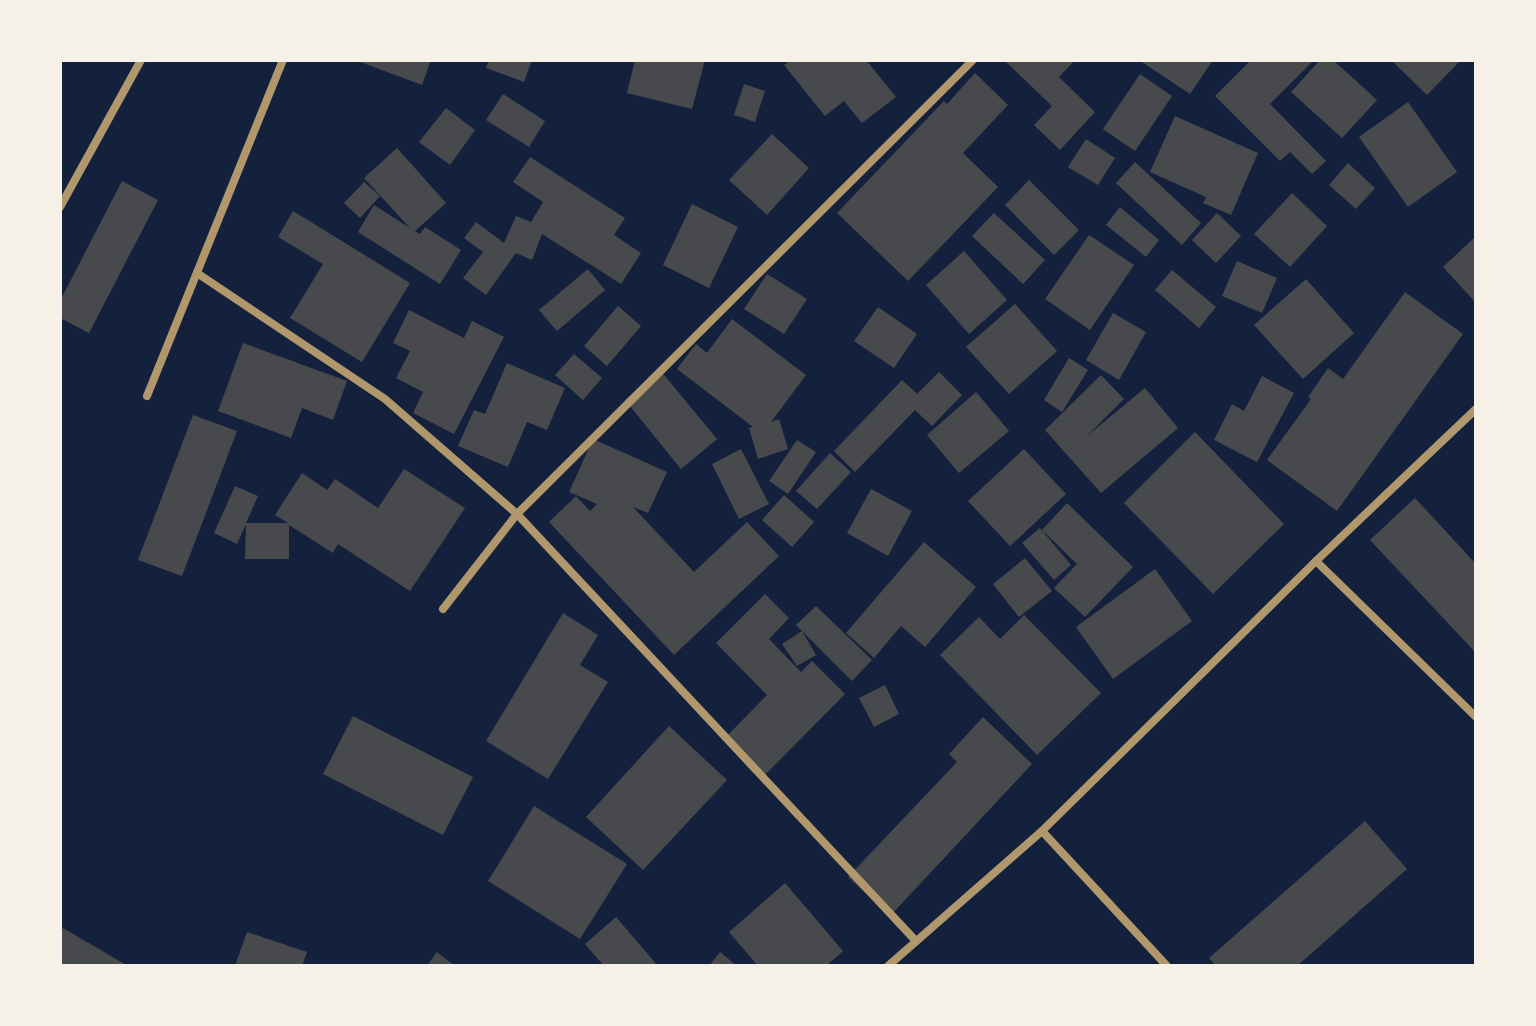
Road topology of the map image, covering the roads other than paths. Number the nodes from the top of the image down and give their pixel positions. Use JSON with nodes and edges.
{"nodes":[{"id":1,"x":141,"y":60,"type":"edge"},
{"id":2,"x":283,"y":60,"type":"edge"},
{"id":3,"x":973,"y":60,"type":"edge"},
{"id":4,"x":60,"y":207,"type":"edge"},
{"id":5,"x":197,"y":273,"type":"junction"},
{"id":6,"x":147,"y":396,"type":"dead end"},
{"id":7,"x":1476,"y":409,"type":"edge"},
{"id":8,"x":517,"y":514,"type":"junction"},
{"id":9,"x":1316,"y":561,"type":"junction"},
{"id":10,"x":443,"y":609,"type":"dead end"},
{"id":11,"x":1476,"y":717,"type":"edge"},
{"id":12,"x":1042,"y":831,"type":"junction"},
{"id":13,"x":915,"y":940,"type":"junction"},
{"id":14,"x":888,"y":966,"type":"edge"},
{"id":15,"x":1167,"y":966,"type":"edge"}],
"edges":[{"from":1,"to":4,"type":"street"},
{"from":2,"to":5,"type":"street"},
{"from":3,"to":8,"type":"street"},
{"from":5,"to":6,"type":"street"},
{"from":5,"to":8,"type":"street"},
{"from":7,"to":9,"type":"street"},
{"from":8,"to":10,"type":"street"},
{"from":8,"to":13,"type":"street"},
{"from":9,"to":11,"type":"street"},
{"from":9,"to":12,"type":"street"},
{"from":12,"to":13,"type":"street"},
{"from":12,"to":15,"type":"street"},
{"from":13,"to":14,"type":"street"}]}
